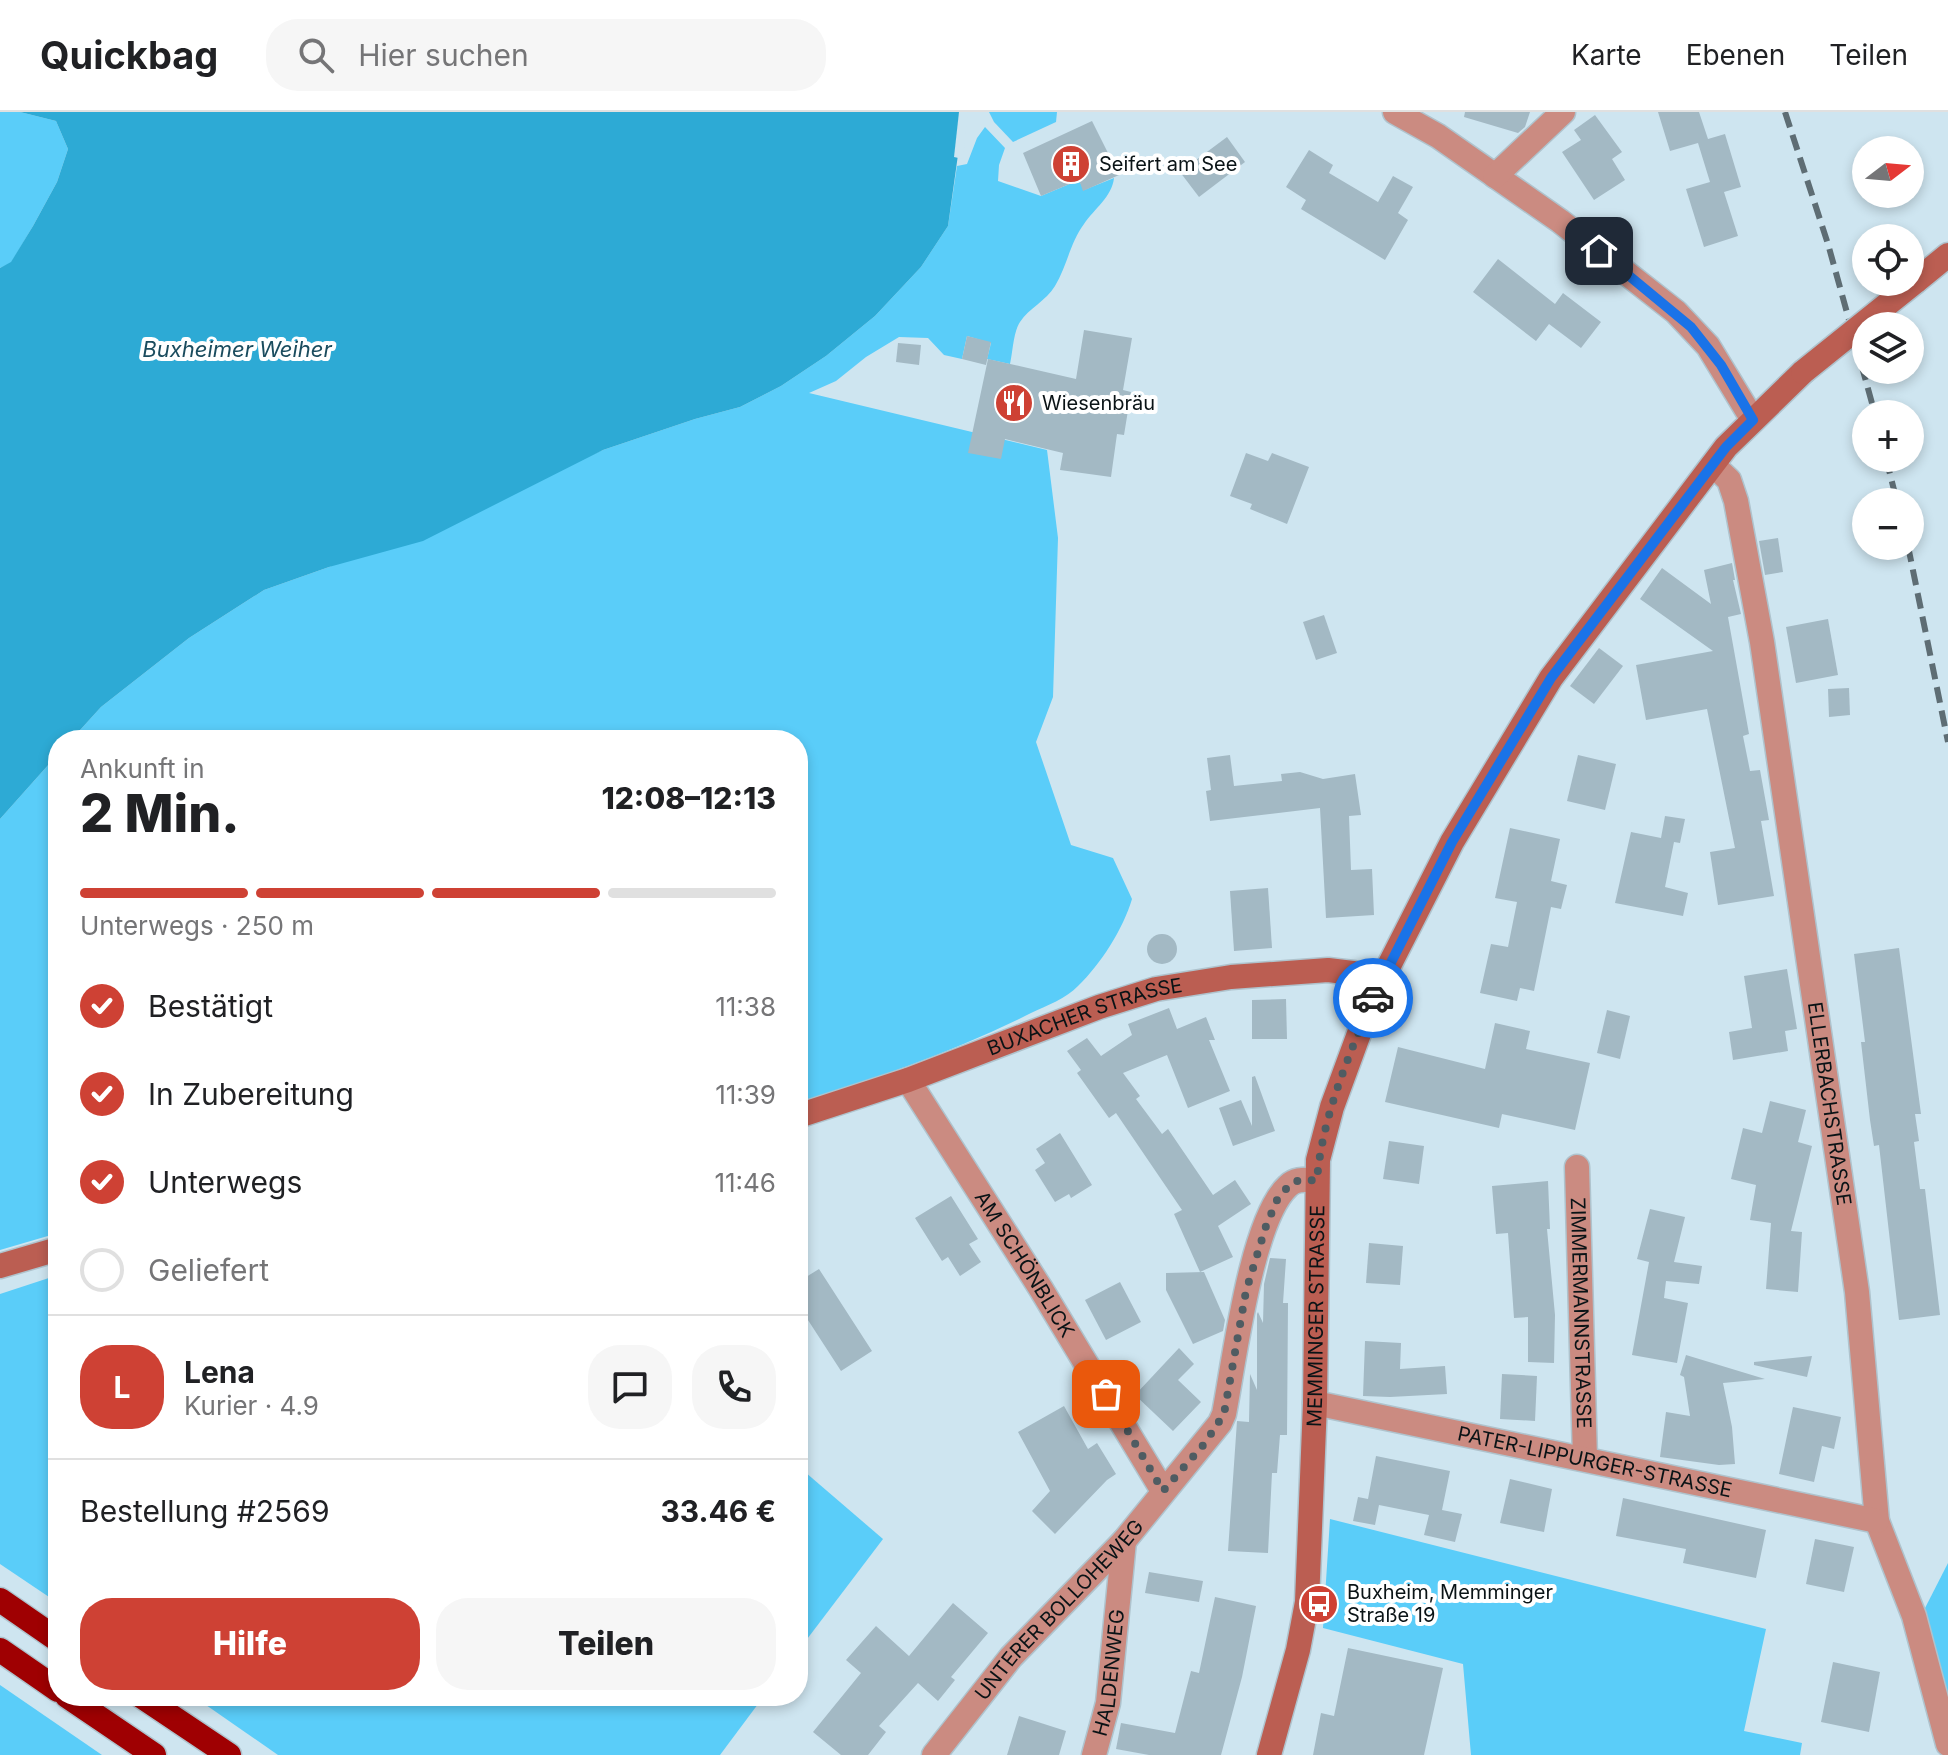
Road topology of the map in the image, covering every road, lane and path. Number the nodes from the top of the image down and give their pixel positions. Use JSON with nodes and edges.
{"nodes":[{"id":1,"x":1395,"y":112,"type":"edge"},
{"id":2,"x":1563,"y":112,"type":"edge"},
{"id":3,"x":1495,"y":176,"type":"junction"},
{"id":4,"x":1948,"y":255,"type":"edge"},
{"id":5,"x":1753,"y":420,"type":"junction"},
{"id":6,"x":1713,"y":465,"type":"junction"},
{"id":7,"x":1379,"y":984,"type":"junction"},
{"id":8,"x":908,"y":1080,"type":"junction"},
{"id":9,"x":808,"y":1113,"type":"edge"},
{"id":10,"x":1577,"y":1167,"type":"dead end"},
{"id":11,"x":1317,"y":1180,"type":"junction"},
{"id":12,"x":48,"y":1252,"type":"edge"},
{"id":13,"x":0,"y":1266,"type":"edge"},
{"id":14,"x":1315,"y":1403,"type":"junction"},
{"id":15,"x":1585,"y":1459,"type":"junction"},
{"id":16,"x":1163,"y":1491,"type":"junction"},
{"id":17,"x":1877,"y":1521,"type":"junction"},
{"id":18,"x":1124,"y":1541,"type":"junction"},
{"id":19,"x":0,"y":1600,"type":"edge"},
{"id":20,"x":48,"y":1633,"type":"edge"},
{"id":21,"x":0,"y":1650,"type":"edge"},
{"id":22,"x":48,"y":1683,"type":"edge"},
{"id":23,"x":82,"y":1706,"type":"edge"},
{"id":24,"x":156,"y":1706,"type":"edge"},
{"id":25,"x":1948,"y":1744,"type":"edge"},
{"id":26,"x":154,"y":1755,"type":"edge"},
{"id":27,"x":229,"y":1755,"type":"edge"},
{"id":28,"x":934,"y":1755,"type":"edge"},
{"id":29,"x":1094,"y":1755,"type":"edge"},
{"id":30,"x":1269,"y":1755,"type":"edge"}],
"edges":[{"from":1,"to":3,"type":"street"},
{"from":2,"to":3,"type":"street"},
{"from":3,"to":5,"type":"street"},
{"from":4,"to":5,"type":"street","name":"MEMMINGER STRASSE","bridge":true},
{"from":5,"to":6,"type":"street","name":"MEMMINGER STRASSE"},
{"from":6,"to":7,"type":"street","name":"MEMMINGER STRASSE"},
{"from":6,"to":17,"type":"street","name":"ELLERBACHSTRASSE"},
{"from":7,"to":8,"type":"street","name":"BUXACHER STRASSE"},
{"from":7,"to":11,"type":"street","name":"MEMMINGER STRASSE"},
{"from":8,"to":9,"type":"street","name":"BUXACHER STRASSE"},
{"from":8,"to":16,"type":"street","name":"AM SCHÖNBLICK"},
{"from":10,"to":15,"type":"street","name":"ZIMMERMANNSTRASSE"},
{"from":11,"to":14,"type":"street","name":"MEMMINGER STRASSE"},
{"from":11,"to":16,"type":"street","name":"UNTERER BOLLOHEWEG"},
{"from":12,"to":13,"type":"street"},
{"from":14,"to":15,"type":"street","name":"PATER-LIPPURGER-STRASSE"},
{"from":14,"to":30,"type":"street","name":"MEMMINGER STRASSE"},
{"from":15,"to":17,"type":"street","name":"PATER-LIPPURGER-STRASSE"},
{"from":16,"to":18,"type":"street","name":"UNTERER BOLLOHEWEG"},
{"from":17,"to":25,"type":"street","name":"ELLERBACHSTRASSE"},
{"from":18,"to":28,"type":"street","name":"UNTERER BOLLOHEWEG"},
{"from":18,"to":29,"type":"street","name":"HALDENWEG"},
{"from":19,"to":20,"type":"highway"},
{"from":21,"to":22,"type":"highway"},
{"from":23,"to":26,"type":"highway"},
{"from":24,"to":27,"type":"highway"}]}
